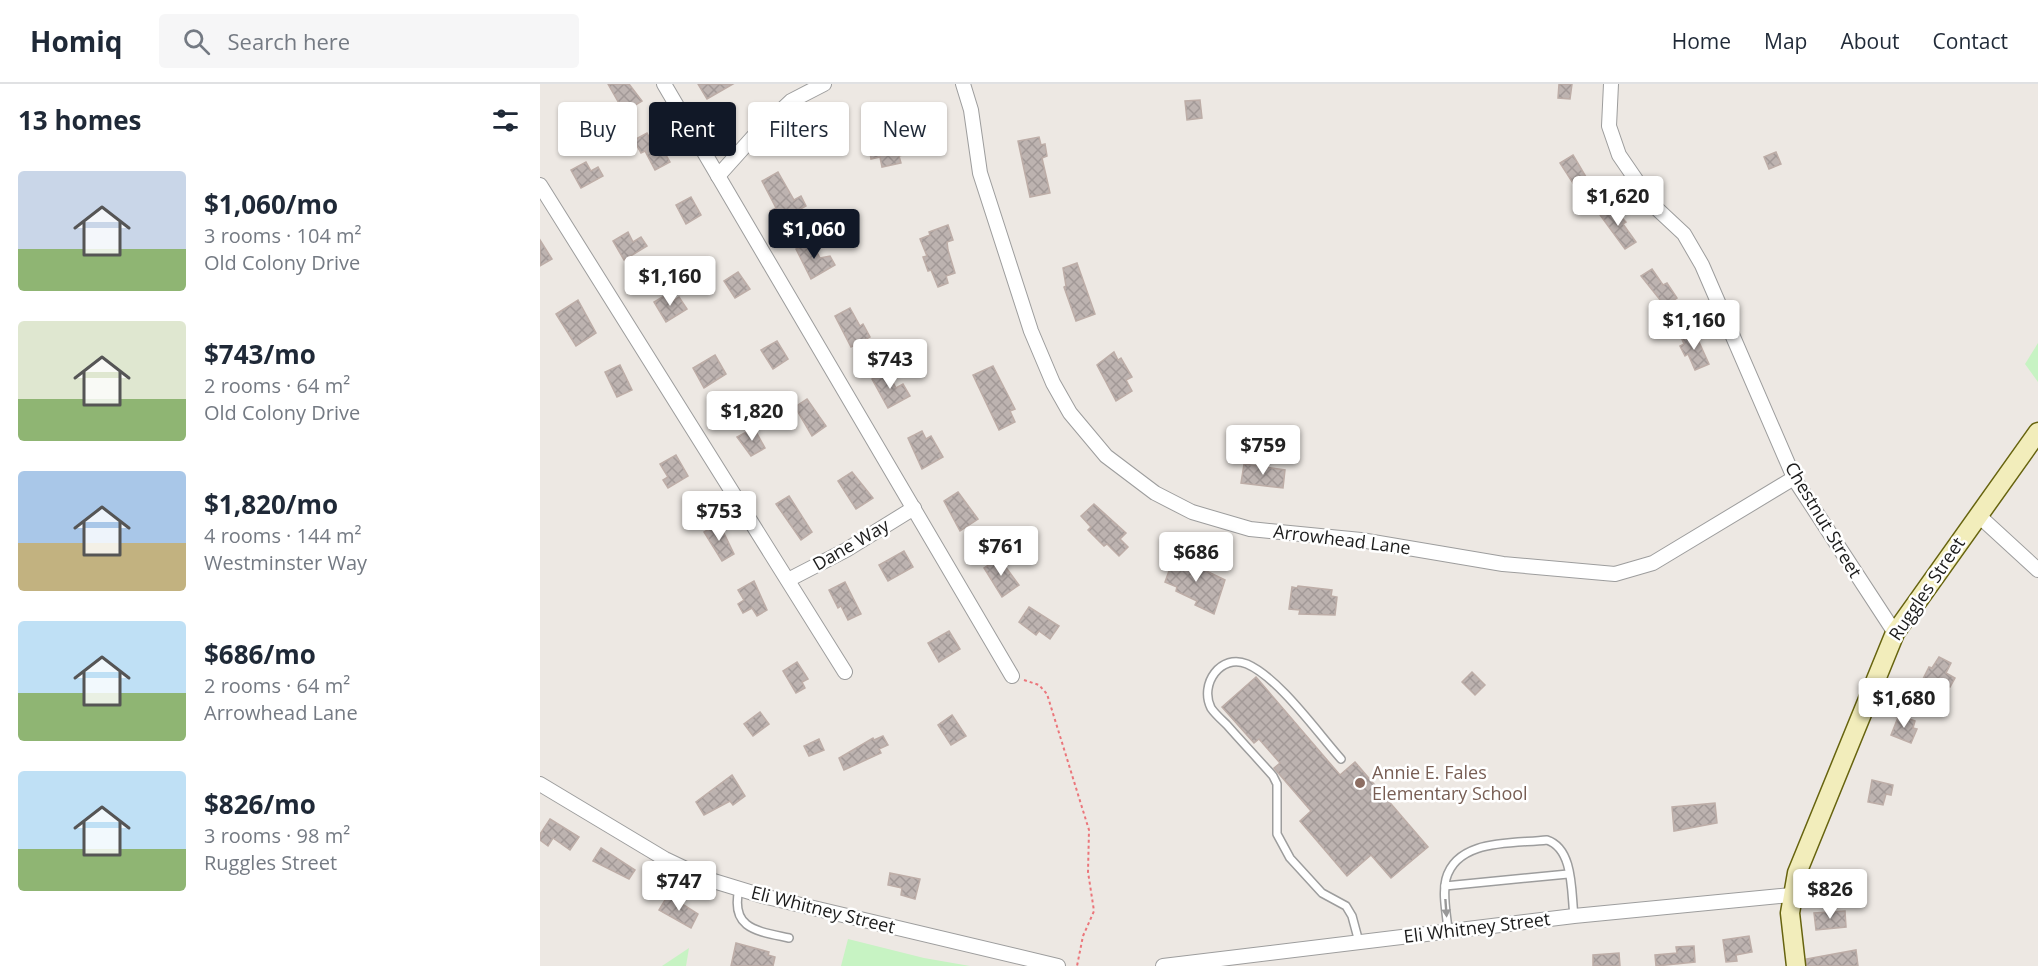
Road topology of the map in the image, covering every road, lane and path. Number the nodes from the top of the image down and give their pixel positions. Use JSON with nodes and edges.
{"nodes":[{"id":1,"x":664,"y":84,"type":"edge"},
{"id":2,"x":824,"y":84,"type":"edge"},
{"id":3,"x":963,"y":84,"type":"edge"},
{"id":4,"x":1611,"y":84,"type":"edge"},
{"id":5,"x":718,"y":176,"type":"junction"},
{"id":6,"x":540,"y":185,"type":"edge"},
{"id":7,"x":2038,"y":432,"type":"edge"},
{"id":8,"x":1794,"y":478,"type":"junction"},
{"id":9,"x":914,"y":508,"type":"junction"},
{"id":10,"x":1978,"y":515,"type":"junction"},
{"id":11,"x":2038,"y":570,"type":"edge"},
{"id":12,"x":788,"y":580,"type":"junction"},
{"id":13,"x":1895,"y":633,"type":"junction"},
{"id":14,"x":845,"y":672,"type":"dead end"},
{"id":15,"x":1012,"y":676,"type":"joint"},
{"id":16,"x":1341,"y":759,"type":"dead end"},
{"id":17,"x":540,"y":784,"type":"edge"},
{"id":18,"x":1568,"y":874,"type":"junction"},
{"id":19,"x":1445,"y":886,"type":"junction"},
{"id":20,"x":739,"y":889,"type":"junction"},
{"id":21,"x":1791,"y":895,"type":"junction"},
{"id":22,"x":1574,"y":916,"type":"junction"},
{"id":23,"x":1448,"y":931,"type":"junction"},
{"id":24,"x":789,"y":938,"type":"dead end"},
{"id":25,"x":1359,"y":942,"type":"junction"},
{"id":26,"x":1058,"y":966,"type":"edge"},
{"id":27,"x":1077,"y":966,"type":"edge"},
{"id":28,"x":1163,"y":966,"type":"edge"},
{"id":29,"x":1796,"y":966,"type":"edge"}],
"edges":[{"from":1,"to":5,"type":"street"},
{"from":2,"to":5,"type":"street"},
{"from":3,"to":8,"type":"street","name":"Arrowhead Lane"},
{"from":4,"to":8,"type":"street","name":"Chestnut Street"},
{"from":5,"to":9,"type":"street"},
{"from":6,"to":12,"type":"street"},
{"from":7,"to":10,"type":"street","name":"Ruggles Street"},
{"from":8,"to":13,"type":"street","name":"Chestnut Street"},
{"from":9,"to":12,"type":"street","name":"Dane Way"},
{"from":9,"to":15,"type":"street"},
{"from":10,"to":11,"type":"street"},
{"from":10,"to":13,"type":"street","name":"Ruggles Street"},
{"from":12,"to":14,"type":"street"},
{"from":13,"to":21,"type":"street","name":"Ruggles Street"},
{"from":15,"to":27,"type":"path"},
{"from":16,"to":25,"type":"lane"},
{"from":17,"to":20,"type":"street","name":"Eli Whitney Street"},
{"from":18,"to":19,"type":"lane"},
{"from":18,"to":19,"type":"lane"},
{"from":18,"to":22,"type":"lane"},
{"from":19,"to":23,"type":"lane","one_way":true},
{"from":20,"to":24,"type":"lane"},
{"from":20,"to":26,"type":"street","name":"Eli Whitney Street"},
{"from":21,"to":22,"type":"street","name":"Eli Whitney Street"},
{"from":21,"to":29,"type":"street","name":"Ruggles Street"},
{"from":22,"to":23,"type":"street","name":"Eli Whitney Street"},
{"from":23,"to":25,"type":"street","name":"Eli Whitney Street"},
{"from":25,"to":28,"type":"street","name":"Eli Whitney Street"}]}
